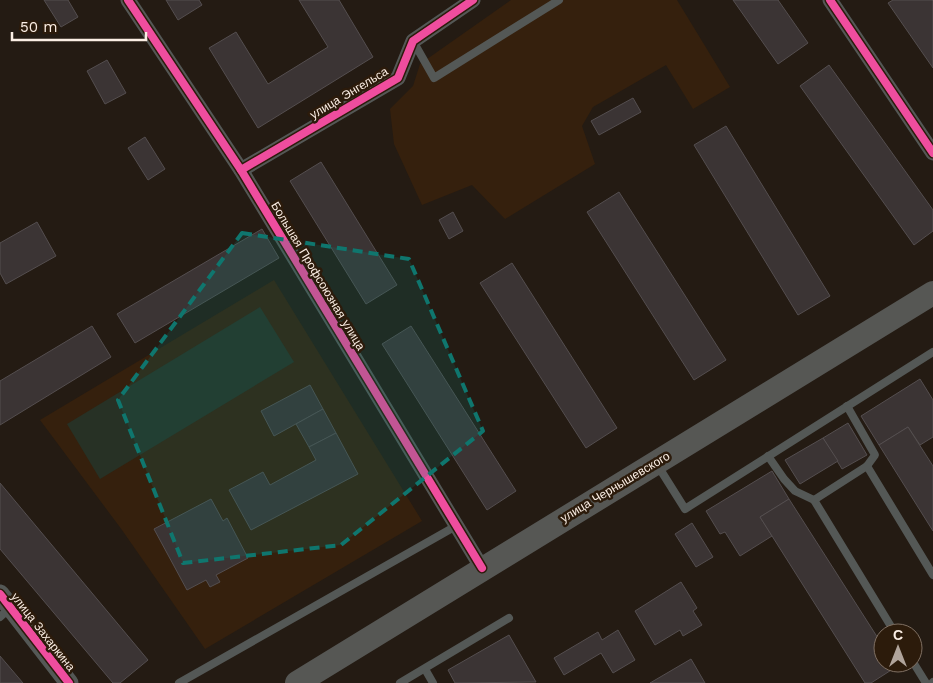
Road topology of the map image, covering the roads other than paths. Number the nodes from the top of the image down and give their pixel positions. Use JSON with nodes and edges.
{"nodes":[{"id":1,"x":128,"y":0,"type":"edge"},
{"id":2,"x":473,"y":0,"type":"edge"},
{"id":3,"x":559,"y":0,"type":"edge"},
{"id":4,"x":830,"y":0,"type":"edge"},
{"id":5,"x":413,"y":41,"type":"junction"},
{"id":6,"x":933,"y":153,"type":"edge"},
{"id":7,"x":241,"y":170,"type":"junction"},
{"id":8,"x":933,"y":293,"type":"edge"},
{"id":9,"x":933,"y":352,"type":"edge"},
{"id":10,"x":847,"y":406,"type":"junction"},
{"id":11,"x":768,"y":456,"type":"junction"},
{"id":12,"x":656,"y":462,"type":"junction"},
{"id":13,"x":867,"y":466,"type":"junction"},
{"id":14,"x":814,"y":500,"type":"junction"},
{"id":15,"x":456,"y":526,"type":"junction"},
{"id":16,"x":482,"y":568,"type":"junction"},
{"id":17,"x":933,"y":575,"type":"edge"},
{"id":18,"x":3,"y":606,"type":"edge"},
{"id":19,"x":508,"y":618,"type":"dead end"},
{"id":20,"x":889,"y":623,"type":"edge"},
{"id":21,"x":425,"y":669,"type":"junction"},
{"id":22,"x":69,"y":683,"type":"edge"},
{"id":23,"x":179,"y":683,"type":"edge"},
{"id":24,"x":297,"y":683,"type":"edge"},
{"id":25,"x":400,"y":683,"type":"edge"},
{"id":26,"x":433,"y":683,"type":"edge"}],
"edges":[{"from":1,"to":7,"type":"street","name":"Большая Профсоюзная улица"},
{"from":2,"to":5,"type":"street"},
{"from":3,"to":5,"type":"lane"},
{"from":4,"to":6,"type":"street"},
{"from":5,"to":7,"type":"street","name":"улица Энгельса"},
{"from":7,"to":15,"type":"street","name":"Большая Профсоюзная улица"},
{"from":8,"to":12,"type":"main road","name":"улица Чернышевского"},
{"from":9,"to":10,"type":"lane"},
{"from":10,"to":11,"type":"lane"},
{"from":10,"to":13,"type":"lane"},
{"from":11,"to":12,"type":"lane"},
{"from":11,"to":14,"type":"lane"},
{"from":12,"to":16,"type":"main road","name":"улица Чернышевского"},
{"from":13,"to":14,"type":"lane"},
{"from":13,"to":17,"type":"lane"},
{"from":14,"to":20,"type":"lane"},
{"from":15,"to":16,"type":"street","name":"Большая Профсоюзная улица"},
{"from":15,"to":23,"type":"lane"},
{"from":16,"to":24,"type":"main road","name":"улица Чернышевского"},
{"from":18,"to":22,"type":"street","name":"улица Захаркина"},
{"from":19,"to":21,"type":"lane"},
{"from":21,"to":25,"type":"lane"},
{"from":21,"to":26,"type":"lane"}]}
